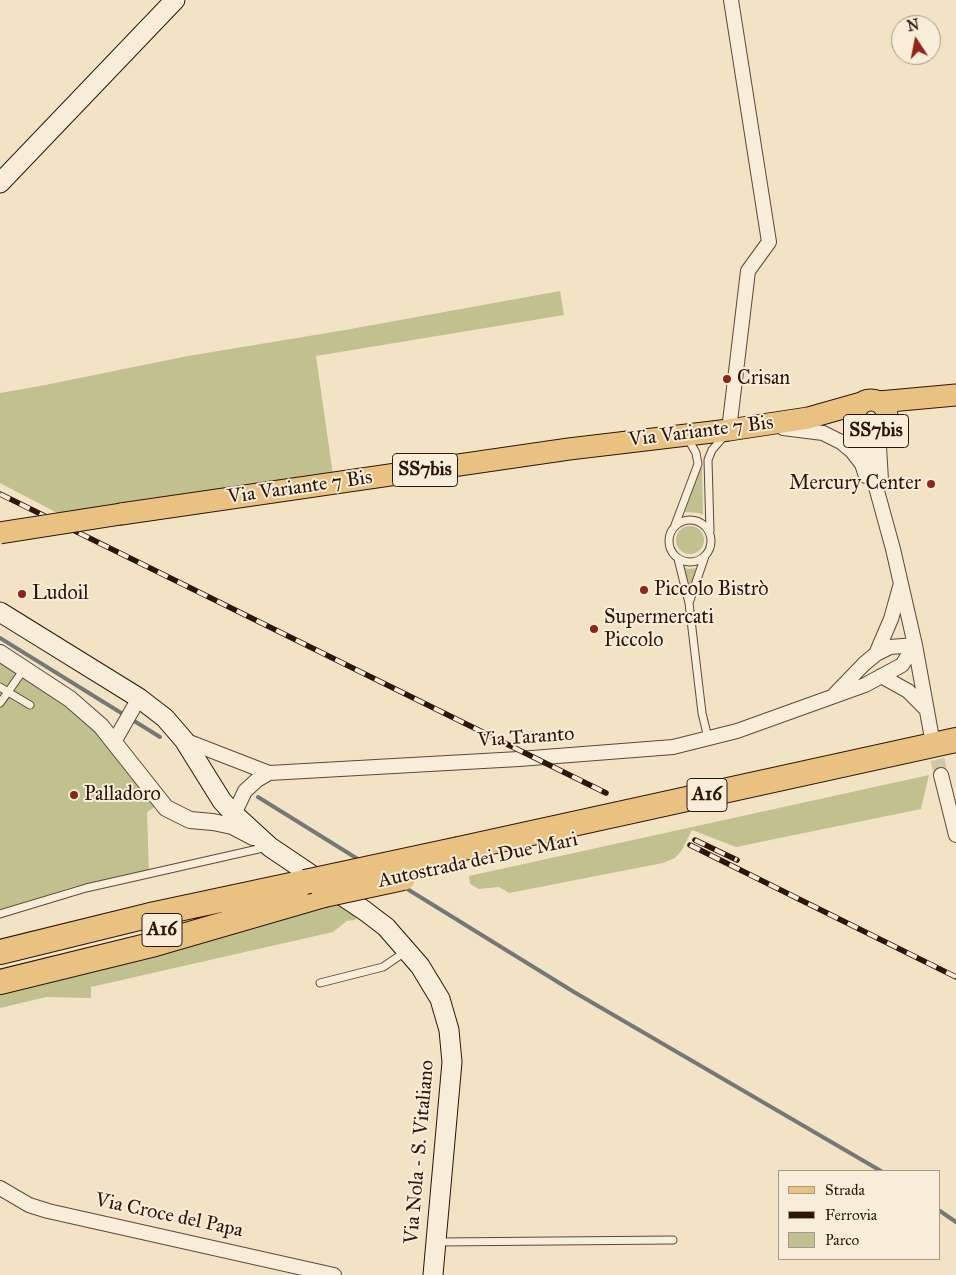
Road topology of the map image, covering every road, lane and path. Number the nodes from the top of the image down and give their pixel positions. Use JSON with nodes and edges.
{"nodes":[{"id":1,"x":175,"y":0,"type":"edge"},
{"id":2,"x":731,"y":0,"type":"edge"},
{"id":3,"x":34,"y":149,"type":"junction"},
{"id":4,"x":0,"y":165,"type":"edge"},
{"id":5,"x":0,"y":183,"type":"edge"},
{"id":6,"x":950,"y":396,"type":"edge"},
{"id":7,"x":870,"y":402,"type":"junction"},
{"id":8,"x":808,"y":418,"type":"junction"},
{"id":9,"x":884,"y":425,"type":"junction"},
{"id":10,"x":753,"y":426,"type":"junction"},
{"id":11,"x":860,"y":428,"type":"junction"},
{"id":12,"x":729,"y":430,"type":"junction"},
{"id":13,"x":685,"y":435,"type":"junction"},
{"id":14,"x":885,"y":518,"type":"junction"},
{"id":15,"x":674,"y":526,"type":"junction"},
{"id":16,"x":710,"y":532,"type":"junction"},
{"id":17,"x":0,"y":533,"type":"edge"},
{"id":18,"x":705,"y":556,"type":"junction"},
{"id":19,"x":678,"y":558,"type":"junction"},
{"id":20,"x":901,"y":584,"type":"junction"},
{"id":21,"x":689,"y":603,"type":"junction"},
{"id":22,"x":0,"y":612,"type":"edge"},
{"id":23,"x":915,"y":645,"type":"junction"},
{"id":24,"x":0,"y":653,"type":"edge"},
{"id":25,"x":876,"y":654,"type":"junction"},
{"id":26,"x":24,"y":669,"type":"junction"},
{"id":27,"x":882,"y":676,"type":"junction"},
{"id":28,"x":0,"y":687,"type":"edge"},
{"id":29,"x":8,"y":692,"type":"junction"},
{"id":30,"x":833,"y":697,"type":"junction"},
{"id":31,"x":0,"y":703,"type":"edge"},
{"id":32,"x":30,"y":705,"type":"dead end"},
{"id":33,"x":927,"y":710,"type":"junction"},
{"id":34,"x":132,"y":711,"type":"junction"},
{"id":35,"x":931,"y":733,"type":"tunnel mouth"},
{"id":36,"x":708,"y":738,"type":"junction"},
{"id":37,"x":184,"y":740,"type":"junction"},
{"id":38,"x":956,"y":740,"type":"edge"},
{"id":39,"x":114,"y":742,"type":"junction"},
{"id":40,"x":956,"y":757,"type":"edge"},
{"id":41,"x":269,"y":773,"type":"junction"},
{"id":42,"x":941,"y":775,"type":"tunnel mouth"},
{"id":43,"x":951,"y":799,"type":"edge"},
{"id":44,"x":234,"y":814,"type":"junction"},
{"id":45,"x":213,"y":822,"type":"junction"},
{"id":46,"x":956,"y":835,"type":"edge"},
{"id":47,"x":270,"y":847,"type":"junction"},
{"id":48,"x":462,"y":856,"type":"junction"},
{"id":49,"x":315,"y":889,"type":"junction"},
{"id":50,"x":0,"y":914,"type":"edge"},
{"id":51,"x":408,"y":950,"type":"junction"},
{"id":52,"x":0,"y":952,"type":"edge"},
{"id":53,"x":0,"y":969,"type":"edge"},
{"id":54,"x":0,"y":982,"type":"edge"},
{"id":55,"x":320,"y":982,"type":"dead end"},
{"id":56,"x":0,"y":1188,"type":"edge"},
{"id":57,"x":673,"y":1240,"type":"dead end"},
{"id":58,"x":435,"y":1242,"type":"junction"},
{"id":59,"x":334,"y":1275,"type":"edge"},
{"id":60,"x":433,"y":1275,"type":"edge"}],
"edges":[{"from":1,"to":3,"type":"main road"},
{"from":2,"to":12,"type":"street"},
{"from":3,"to":4,"type":"main road"},
{"from":3,"to":5,"type":"main road"},
{"from":6,"to":7,"type":"main road","name":"Via Variante 7 Bis","number":"SS7bis"},
{"from":6,"to":9,"type":"main road","name":"Via Variante 7 Bis","number":"SS7bis"},
{"from":7,"to":8,"type":"main road","name":"Via Variante 7 Bis","number":"SS7bis"},
{"from":7,"to":9,"type":"main road","number":"SS7bis"},
{"from":7,"to":11,"type":"main road","number":"SS7bis"},
{"from":8,"to":10,"type":"main road","name":"Via Variante 7 Bis","number":"SS7bis"},
{"from":8,"to":11,"type":"main road","name":"Via Variante 7 Bis","number":"SS7bis"},
{"from":9,"to":11,"type":"main road","number":"SS7bis"},
{"from":9,"to":14,"type":"street"},
{"from":10,"to":12,"type":"main road","name":"Via Variante 7 Bis","number":"SS7bis"},
{"from":10,"to":14,"type":"street"},
{"from":11,"to":14,"type":"street"},
{"from":12,"to":13,"type":"main road","name":"Via Variante 7 Bis","number":"SS7bis"},
{"from":12,"to":16,"type":"lane"},
{"from":13,"to":15,"type":"lane"},
{"from":13,"to":17,"type":"main road","name":"Via Variante 7 Bis","number":"SS7bis","bridge":true},
{"from":14,"to":20,"type":"street"},
{"from":15,"to":16,"type":"lane"},
{"from":15,"to":19,"type":"lane"},
{"from":16,"to":18,"type":"lane"},
{"from":18,"to":19,"type":"lane"},
{"from":18,"to":21,"type":"lane"},
{"from":19,"to":21,"type":"lane"},
{"from":20,"to":23,"type":"street"},
{"from":20,"to":25,"type":"street","name":"Via Taranto"},
{"from":21,"to":36,"type":"lane"},
{"from":22,"to":34,"type":"main road","name":"Via Nola - S. Vitaliano"},
{"from":23,"to":25,"type":"street","name":"Via Taranto"},
{"from":23,"to":27,"type":"street","name":"Via Taranto"},
{"from":23,"to":33,"type":"street"},
{"from":24,"to":26,"type":"street"},
{"from":25,"to":30,"type":"street","name":"Via Taranto"},
{"from":26,"to":29,"type":"lane"},
{"from":26,"to":39,"type":"street"},
{"from":27,"to":30,"type":"street","name":"Via Taranto"},
{"from":27,"to":33,"type":"street"},
{"from":28,"to":29,"type":"lane"},
{"from":29,"to":31,"type":"lane"},
{"from":29,"to":32,"type":"lane"},
{"from":30,"to":36,"type":"street","name":"Via Taranto"},
{"from":33,"to":35,"type":"street"},
{"from":34,"to":37,"type":"main road","name":"Via Nola - S. Vitaliano"},
{"from":34,"to":39,"type":"street"},
{"from":36,"to":41,"type":"street","name":"Via Taranto"},
{"from":37,"to":41,"type":"street"},
{"from":37,"to":44,"type":"main road","name":"Via Nola - S. Vitaliano"},
{"from":38,"to":48,"type":"highway","name":"Autostrada dei Due Mari","number":"A16"},
{"from":39,"to":45,"type":"street"},
{"from":40,"to":48,"type":"highway","name":"Autostrada dei Due Mari","number":"A16"},
{"from":41,"to":44,"type":"street"},
{"from":42,"to":43,"type":"street"},
{"from":43,"to":46,"type":"street"},
{"from":44,"to":45,"type":"street"},
{"from":44,"to":47,"type":"main road","name":"Via Nola - S. Vitaliano"},
{"from":45,"to":47,"type":"street"},
{"from":47,"to":50,"type":"lane"},
{"from":47,"to":51,"type":"main road","name":"Via Nola - S. Vitaliano"},
{"from":48,"to":49,"type":"highway","name":"Autostrada dei Due Mari","number":"A16","bridge":true},
{"from":49,"to":52,"type":"highway","name":"Autostrada dei Due Mari","number":"A16"},
{"from":49,"to":53,"type":"highway","name":"Autostrada dei Due Mari","number":"A16"},
{"from":49,"to":54,"type":"highway"},
{"from":51,"to":55,"type":"lane"},
{"from":51,"to":58,"type":"main road","name":"Via Nola - S. Vitaliano"},
{"from":56,"to":59,"type":"street","name":"Via Croce del Papa"},
{"from":57,"to":58,"type":"lane"},
{"from":58,"to":60,"type":"main road","name":"Via Nola - S. Vitaliano"}]}
